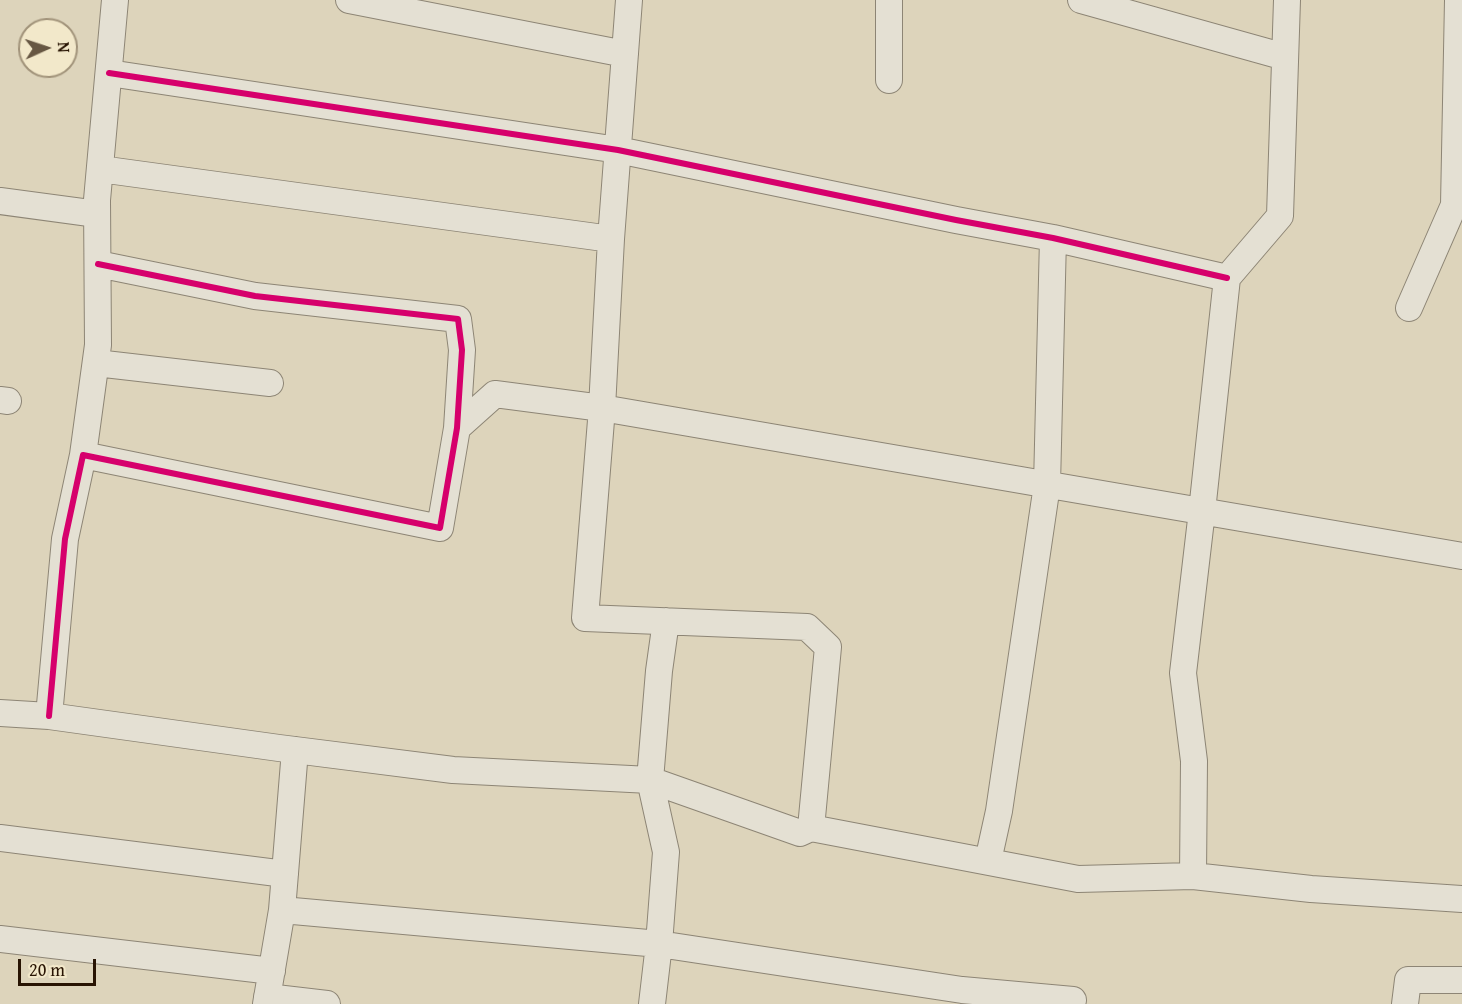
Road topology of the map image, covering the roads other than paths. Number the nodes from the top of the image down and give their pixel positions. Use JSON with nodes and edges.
{"nodes":[{"id":1,"x":115,"y":0,"type":"edge"},
{"id":2,"x":349,"y":0,"type":"edge"},
{"id":3,"x":628,"y":0,"type":"edge"},
{"id":4,"x":889,"y":0,"type":"edge"},
{"id":5,"x":1081,"y":0,"type":"edge"},
{"id":6,"x":1287,"y":0,"type":"edge"},
{"id":7,"x":1458,"y":0,"type":"edge"},
{"id":8,"x":625,"y":54,"type":"junction"},
{"id":9,"x":1285,"y":57,"type":"junction"},
{"id":10,"x":109,"y":73,"type":"junction"},
{"id":11,"x":889,"y":80,"type":"dead end"},
{"id":12,"x":618,"y":150,"type":"junction"},
{"id":13,"x":1459,"y":151,"type":"edge"},
{"id":14,"x":100,"y":169,"type":"junction"},
{"id":15,"x":0,"y":201,"type":"edge"},
{"id":16,"x":97,"y":214,"type":"junction"},
{"id":17,"x":1053,"y":238,"type":"junction"},
{"id":18,"x":611,"y":239,"type":"junction"},
{"id":19,"x":98,"y":264,"type":"junction"},
{"id":20,"x":1227,"y":278,"type":"junction"},
{"id":21,"x":1409,"y":308,"type":"dead end"},
{"id":22,"x":96,"y":363,"type":"junction"},
{"id":23,"x":270,"y":383,"type":"dead end"},
{"id":24,"x":602,"y":408,"type":"junction"},
{"id":25,"x":457,"y":428,"type":"junction"},
{"id":26,"x":83,"y":455,"type":"junction"},
{"id":27,"x":1047,"y":485,"type":"junction"},
{"id":28,"x":1202,"y":511,"type":"junction"},
{"id":29,"x":1462,"y":556,"type":"edge"},
{"id":30,"x":666,"y":621,"type":"junction"},
{"id":31,"x":0,"y":713,"type":"edge"},
{"id":32,"x":49,"y":716,"type":"junction"},
{"id":33,"x":295,"y":750,"type":"junction"},
{"id":34,"x":650,"y":780,"type":"junction"},
{"id":35,"x":811,"y":828,"type":"junction"},
{"id":36,"x":0,"y":838,"type":"edge"},
{"id":37,"x":988,"y":861,"type":"junction"},
{"id":38,"x":285,"y":874,"type":"junction"},
{"id":39,"x":1193,"y":876,"type":"junction"},
{"id":40,"x":1462,"y":899,"type":"edge"},
{"id":41,"x":282,"y":910,"type":"junction"},
{"id":42,"x":0,"y":939,"type":"edge"},
{"id":43,"x":659,"y":944,"type":"junction"},
{"id":44,"x":272,"y":971,"type":"junction"},
{"id":45,"x":1462,"y":980,"type":"edge"},
{"id":46,"x":1073,"y":1000,"type":"dead end"},
{"id":47,"x":267,"y":1001,"type":"edge"},
{"id":48,"x":327,"y":1004,"type":"edge"},
{"id":49,"x":652,"y":1004,"type":"edge"},
{"id":50,"x":1405,"y":1004,"type":"edge"}],
"edges":[{"from":1,"to":10,"type":"street"},
{"from":2,"to":8,"type":"street"},
{"from":3,"to":8,"type":"street"},
{"from":4,"to":11,"type":"street"},
{"from":5,"to":9,"type":"street"},
{"from":6,"to":9,"type":"street"},
{"from":7,"to":13,"type":"street"},
{"from":8,"to":12,"type":"street"},
{"from":9,"to":20,"type":"street"},
{"from":10,"to":12,"type":"street"},
{"from":10,"to":14,"type":"street"},
{"from":12,"to":17,"type":"street"},
{"from":12,"to":18,"type":"street"},
{"from":13,"to":21,"type":"street"},
{"from":14,"to":16,"type":"street"},
{"from":14,"to":18,"type":"street"},
{"from":15,"to":16,"type":"street"},
{"from":16,"to":19,"type":"street"},
{"from":17,"to":20,"type":"street"},
{"from":17,"to":27,"type":"street"},
{"from":18,"to":24,"type":"street"},
{"from":19,"to":22,"type":"street"},
{"from":19,"to":25,"type":"street"},
{"from":20,"to":28,"type":"street"},
{"from":22,"to":23,"type":"street"},
{"from":22,"to":26,"type":"street"},
{"from":24,"to":25,"type":"street"},
{"from":24,"to":27,"type":"street"},
{"from":24,"to":30,"type":"street"},
{"from":25,"to":26,"type":"street"},
{"from":26,"to":32,"type":"street"},
{"from":27,"to":28,"type":"street"},
{"from":27,"to":37,"type":"street"},
{"from":28,"to":29,"type":"street"},
{"from":28,"to":39,"type":"street"},
{"from":30,"to":34,"type":"street"},
{"from":30,"to":35,"type":"street"},
{"from":31,"to":32,"type":"street"},
{"from":32,"to":33,"type":"street"},
{"from":33,"to":34,"type":"street"},
{"from":33,"to":38,"type":"street"},
{"from":34,"to":35,"type":"street"},
{"from":34,"to":43,"type":"street"},
{"from":35,"to":37,"type":"street"},
{"from":36,"to":38,"type":"street"},
{"from":37,"to":39,"type":"street"},
{"from":38,"to":41,"type":"street"},
{"from":39,"to":40,"type":"street"},
{"from":41,"to":43,"type":"street"},
{"from":41,"to":44,"type":"street"},
{"from":42,"to":44,"type":"street"},
{"from":43,"to":46,"type":"street"},
{"from":43,"to":49,"type":"street"},
{"from":44,"to":47,"type":"street"},
{"from":45,"to":50,"type":"street"},
{"from":47,"to":48,"type":"street"}]}
